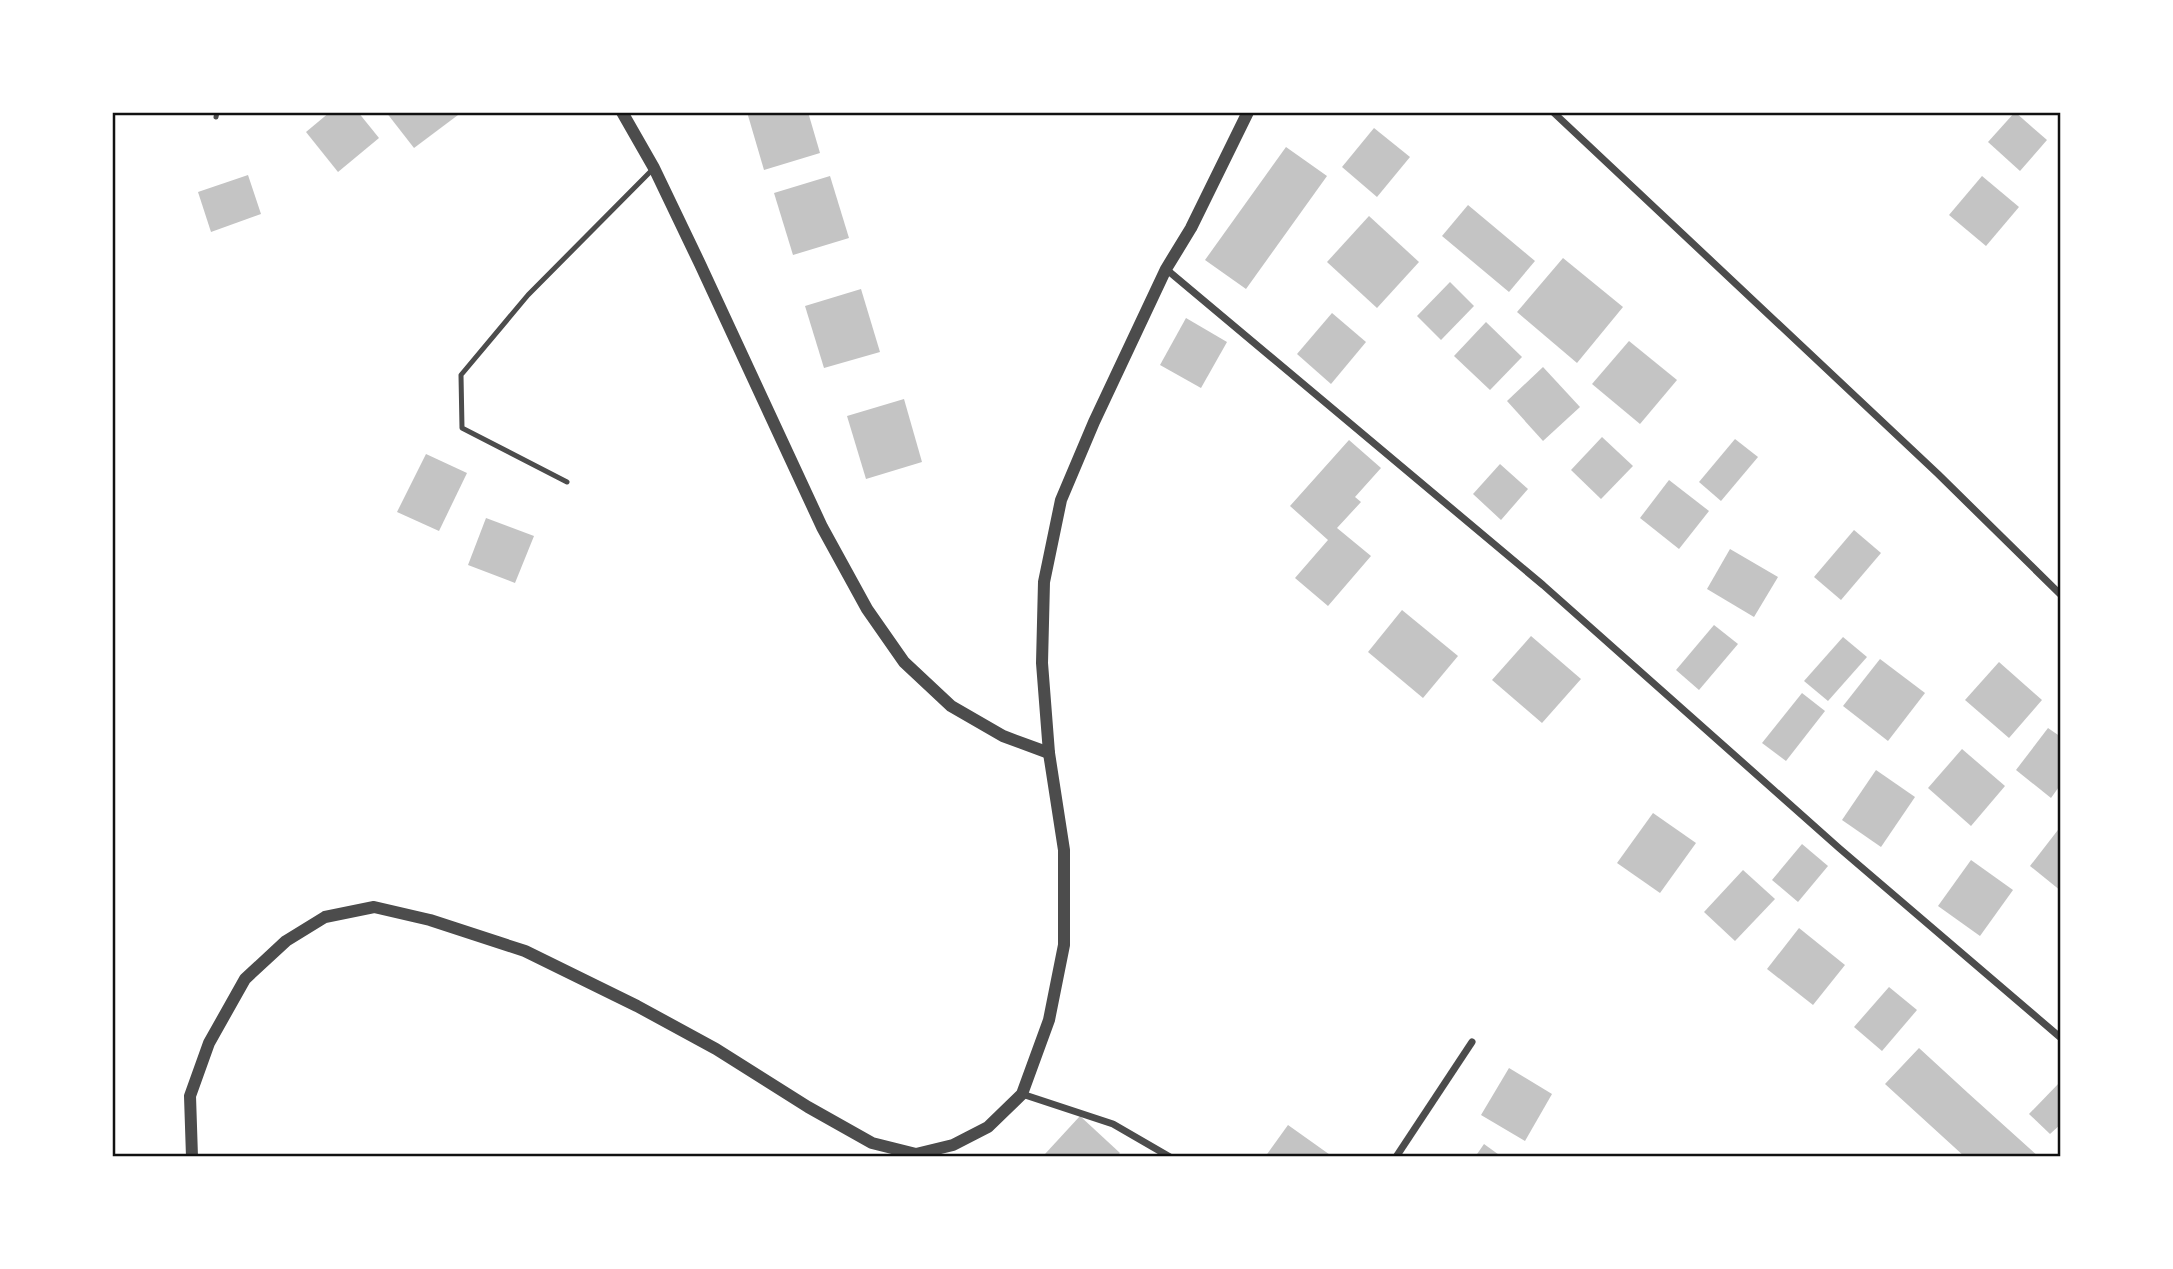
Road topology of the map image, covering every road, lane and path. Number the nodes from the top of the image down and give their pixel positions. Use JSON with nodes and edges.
{"nodes":[{"id":1,"x":622,"y":112,"type":"edge"},
{"id":2,"x":1248,"y":112,"type":"edge"},
{"id":3,"x":1553,"y":112,"type":"edge"},
{"id":4,"x":654,"y":168,"type":"junction"},
{"id":5,"x":1166,"y":269,"type":"junction"},
{"id":6,"x":568,"y":482,"type":"dead end"},
{"id":7,"x":2061,"y":595,"type":"edge"},
{"id":8,"x":1048,"y":753,"type":"junction"},
{"id":9,"x":2061,"y":1038,"type":"edge"},
{"id":10,"x":1472,"y":1042,"type":"dead end"},
{"id":11,"x":1022,"y":1094,"type":"junction"},
{"id":12,"x":192,"y":1157,"type":"edge"},
{"id":13,"x":1170,"y":1157,"type":"edge"},
{"id":14,"x":1396,"y":1157,"type":"edge"}],
"edges":[{"from":1,"to":4,"type":"street"},
{"from":2,"to":5,"type":"street"},
{"from":3,"to":7,"type":"street"},
{"from":4,"to":6,"type":"lane"},
{"from":4,"to":8,"type":"street"},
{"from":5,"to":8,"type":"street"},
{"from":5,"to":9,"type":"street"},
{"from":8,"to":11,"type":"street"},
{"from":10,"to":14,"type":"street"},
{"from":11,"to":12,"type":"street"},
{"from":11,"to":13,"type":"street"}]}
